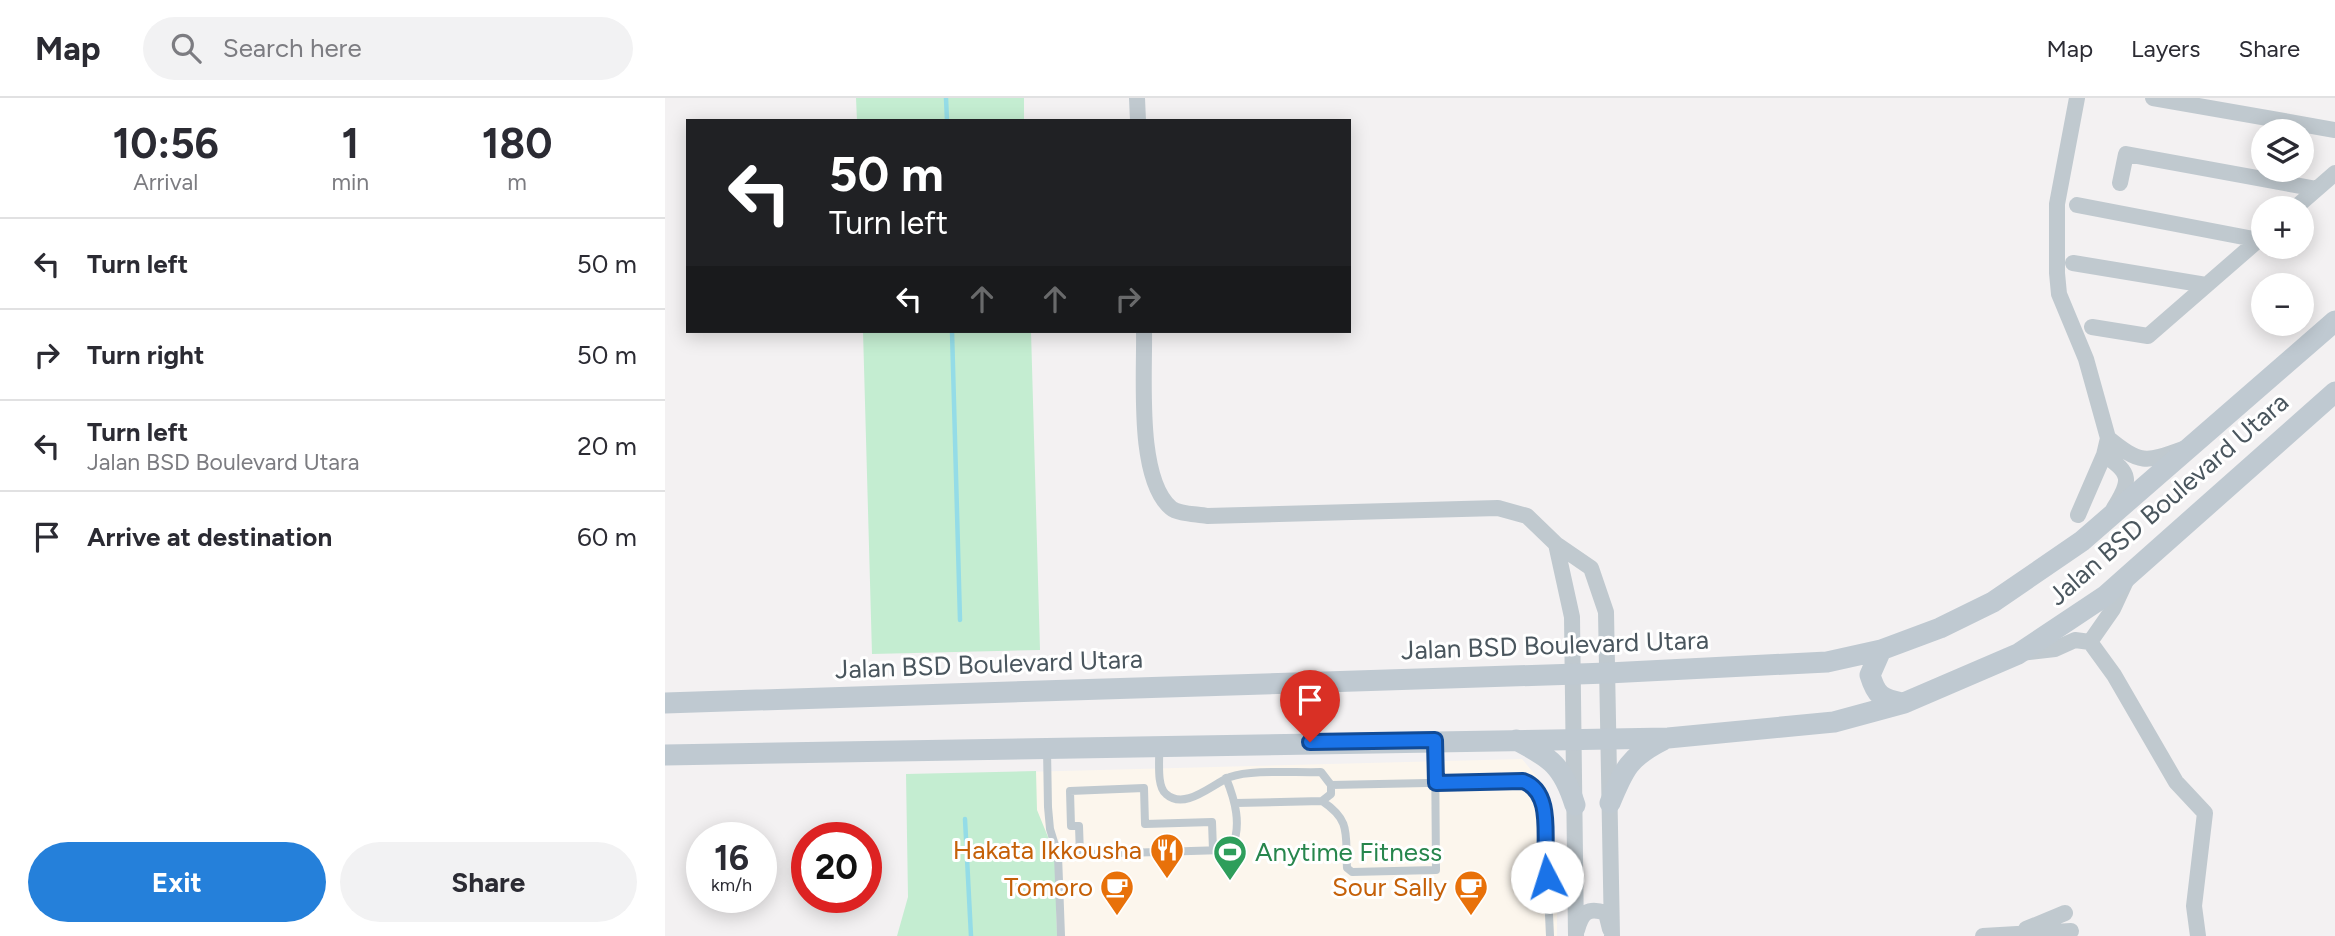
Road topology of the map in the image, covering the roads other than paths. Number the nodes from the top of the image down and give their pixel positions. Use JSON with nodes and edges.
{"nodes":[{"id":1,"x":1137,"y":98,"type":"edge"},
{"id":2,"x":2077,"y":98,"type":"edge"},
{"id":3,"x":2153,"y":98,"type":"edge"},
{"id":4,"x":2198,"y":102,"type":"edge"},
{"id":5,"x":1138,"y":119,"type":"edge"},
{"id":6,"x":2335,"y":130,"type":"edge"},
{"id":7,"x":2335,"y":173,"type":"edge"},
{"id":8,"x":2120,"y":183,"type":"dead end"},
{"id":9,"x":2317,"y":189,"type":"junction"},
{"id":10,"x":2309,"y":196,"type":"edge"},
{"id":11,"x":2077,"y":205,"type":"dead end"},
{"id":12,"x":2251,"y":236,"type":"edge"},
{"id":13,"x":2251,"y":247,"type":"edge"},
{"id":14,"x":2073,"y":263,"type":"dead end"},
{"id":15,"x":2206,"y":285,"type":"junction"},
{"id":16,"x":2335,"y":321,"type":"edge"},
{"id":17,"x":2092,"y":327,"type":"dead end"},
{"id":18,"x":1144,"y":333,"type":"edge"},
{"id":19,"x":2335,"y":392,"type":"edge"},
{"id":20,"x":2108,"y":438,"type":"junction"},
{"id":21,"x":2192,"y":446,"type":"junction"},
{"id":22,"x":2104,"y":455,"type":"junction"},
{"id":23,"x":2078,"y":516,"type":"dead end"},
{"id":24,"x":2105,"y":521,"type":"junction"},
{"id":25,"x":1556,"y":544,"type":"junction"},
{"id":26,"x":2128,"y":576,"type":"junction"},
{"id":27,"x":2090,"y":642,"type":"junction"},
{"id":28,"x":1881,"y":650,"type":"junction"},
{"id":29,"x":2018,"y":654,"type":"junction"},
{"id":30,"x":1608,"y":673,"type":"junction"},
{"id":31,"x":1573,"y":674,"type":"junction"},
{"id":32,"x":1904,"y":703,"type":"junction"},
{"id":33,"x":665,"y":704,"type":"edge"},
{"id":34,"x":1609,"y":737,"type":"junction"},
{"id":35,"x":1513,"y":738,"type":"junction"},
{"id":36,"x":1575,"y":738,"type":"junction"},
{"id":37,"x":1668,"y":738,"type":"junction"},
{"id":38,"x":1435,"y":740,"type":"junction"},
{"id":39,"x":1159,"y":744,"type":"junction"},
{"id":40,"x":1047,"y":746,"type":"junction"},
{"id":41,"x":665,"y":755,"type":"edge"},
{"id":42,"x":1226,"y":778,"type":"junction"},
{"id":43,"x":1436,"y":783,"type":"junction"},
{"id":44,"x":1331,"y":785,"type":"junction"},
{"id":45,"x":1322,"y":801,"type":"junction"},
{"id":46,"x":1236,"y":803,"type":"junction"},
{"id":47,"x":1609,"y":803,"type":"junction"},
{"id":48,"x":1575,"y":805,"type":"junction"},
{"id":49,"x":1213,"y":850,"type":"junction"},
{"id":50,"x":1058,"y":855,"type":"junction"},
{"id":51,"x":1080,"y":855,"type":"junction"},
{"id":52,"x":1544,"y":863,"type":"junction"},
{"id":53,"x":1575,"y":863,"type":"junction"},
{"id":54,"x":2065,"y":913,"type":"dead end"},
{"id":55,"x":2071,"y":931,"type":"dead end"},
{"id":56,"x":2017,"y":933,"type":"junction"},
{"id":57,"x":1061,"y":936,"type":"edge"},
{"id":58,"x":1550,"y":936,"type":"edge"},
{"id":59,"x":1576,"y":936,"type":"edge"},
{"id":60,"x":1612,"y":936,"type":"edge"},
{"id":61,"x":1983,"y":936,"type":"edge"},
{"id":62,"x":2198,"y":936,"type":"edge"}],
"edges":[{"from":1,"to":5,"type":"street"},
{"from":2,"to":20,"type":"street"},
{"from":3,"to":4,"type":"street"},
{"from":4,"to":6,"type":"street"},
{"from":7,"to":9,"type":"street"},
{"from":8,"to":9,"type":"street"},
{"from":9,"to":10,"type":"street"},
{"from":11,"to":12,"type":"street"},
{"from":13,"to":15,"type":"street"},
{"from":14,"to":15,"type":"street"},
{"from":15,"to":17,"type":"street"},
{"from":16,"to":21,"type":"main road","name":"Jalan BSD Boulevard Utara"},
{"from":18,"to":25,"type":"street"},
{"from":19,"to":26,"type":"main road","name":"Jalan BSD Boulevard Utara"},
{"from":20,"to":21,"type":"street"},
{"from":20,"to":22,"type":"street"},
{"from":21,"to":24,"type":"main road","name":"Jalan BSD Boulevard Utara"},
{"from":22,"to":23,"type":"street"},
{"from":22,"to":24,"type":"street"},
{"from":24,"to":28,"type":"main road","name":"Jalan BSD Boulevard Utara"},
{"from":25,"to":30,"type":"street"},
{"from":25,"to":31,"type":"street"},
{"from":26,"to":27,"type":"street"},
{"from":26,"to":29,"type":"main road","name":"Jalan BSD Boulevard Utara"},
{"from":27,"to":29,"type":"street"},
{"from":27,"to":62,"type":"street"},
{"from":28,"to":30,"type":"main road","name":"Jalan BSD Boulevard Utara"},
{"from":28,"to":32,"type":"main road"},
{"from":29,"to":32,"type":"main road","name":"Jalan BSD Boulevard Utara"},
{"from":30,"to":31,"type":"main road","name":"Jalan BSD Boulevard Utara"},
{"from":30,"to":34,"type":"street"},
{"from":31,"to":33,"type":"main road","name":"Jalan BSD Boulevard Utara"},
{"from":31,"to":36,"type":"street"},
{"from":32,"to":37,"type":"main road","name":"Jalan BSD Boulevard Utara"},
{"from":34,"to":36,"type":"main road","name":"Jalan BSD Boulevard Utara"},
{"from":34,"to":37,"type":"main road","name":"Jalan BSD Boulevard Utara"},
{"from":34,"to":47,"type":"street"},
{"from":35,"to":36,"type":"main road","name":"Jalan BSD Boulevard Utara"},
{"from":35,"to":38,"type":"main road","name":"Jalan BSD Boulevard Utara"},
{"from":35,"to":48,"type":"main road"},
{"from":36,"to":48,"type":"street"},
{"from":37,"to":47,"type":"main road"},
{"from":38,"to":39,"type":"main road","name":"Jalan BSD Boulevard Utara"},
{"from":38,"to":43,"type":"lane"},
{"from":39,"to":40,"type":"main road","name":"Jalan BSD Boulevard Utara"},
{"from":39,"to":42,"type":"lane"},
{"from":40,"to":41,"type":"main road","name":"Jalan BSD Boulevard Utara"},
{"from":40,"to":50,"type":"lane"},
{"from":42,"to":44,"type":"lane"},
{"from":42,"to":46,"type":"lane"},
{"from":43,"to":44,"type":"lane"},
{"from":43,"to":45,"type":"lane"},
{"from":43,"to":52,"type":"lane"},
{"from":44,"to":45,"type":"lane"},
{"from":45,"to":46,"type":"lane"},
{"from":46,"to":49,"type":"lane"},
{"from":47,"to":60,"type":"street"},
{"from":48,"to":53,"type":"street"},
{"from":49,"to":51,"type":"lane"},
{"from":49,"to":51,"type":"lane"},
{"from":50,"to":51,"type":"lane"},
{"from":50,"to":57,"type":"lane"},
{"from":52,"to":53,"type":"lane"},
{"from":52,"to":58,"type":"lane"},
{"from":53,"to":59,"type":"street"},
{"from":54,"to":56,"type":"street"},
{"from":55,"to":56,"type":"street"},
{"from":56,"to":61,"type":"street"},
{"from":59,"to":60,"type":"street"}]}
